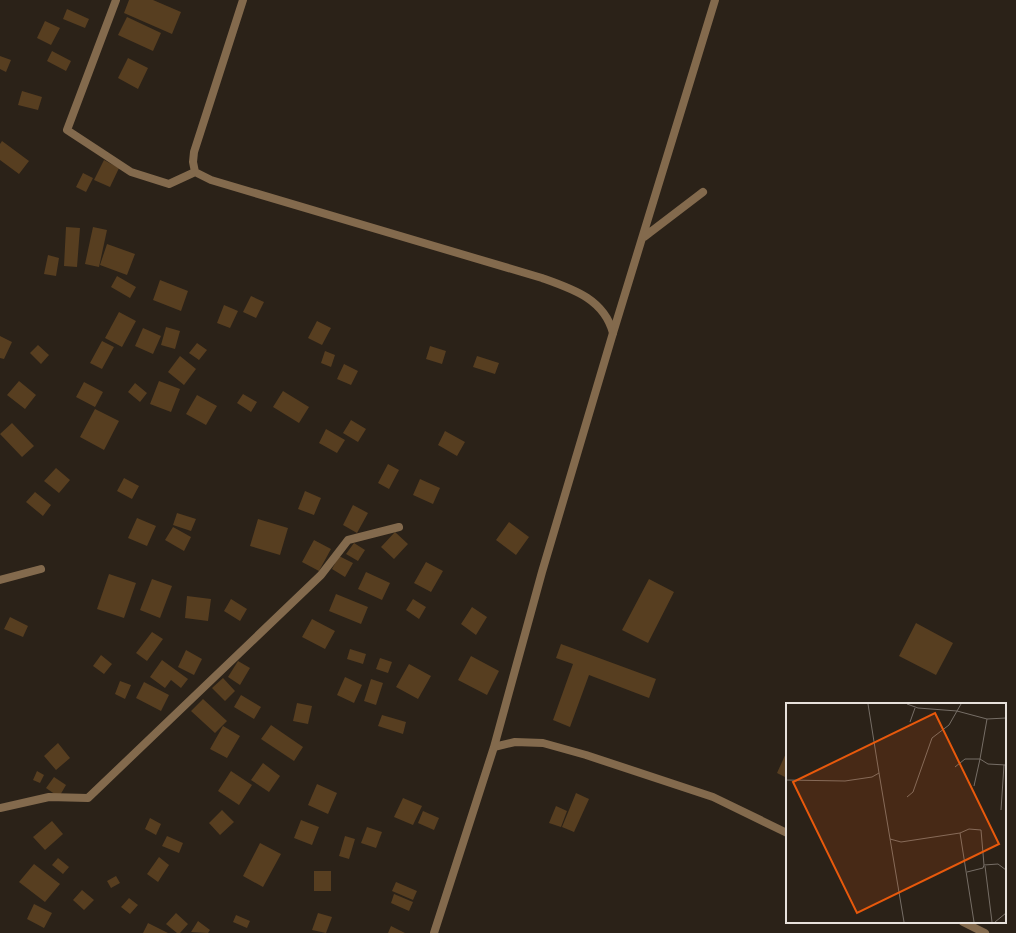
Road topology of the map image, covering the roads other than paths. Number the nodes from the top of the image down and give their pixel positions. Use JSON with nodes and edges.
{"nodes":[{"id":1,"x":116,"y":0,"type":"edge"},
{"id":2,"x":242,"y":0,"type":"edge"},
{"id":3,"x":715,"y":0,"type":"edge"},
{"id":4,"x":195,"y":172,"type":"junction"},
{"id":5,"x":703,"y":192,"type":"dead end"},
{"id":6,"x":644,"y":237,"type":"junction"},
{"id":7,"x":613,"y":333,"type":"junction"},
{"id":8,"x":399,"y":527,"type":"dead end"},
{"id":9,"x":41,"y":569,"type":"dead end"},
{"id":10,"x":0,"y":580,"type":"edge"},
{"id":11,"x":494,"y":747,"type":"junction"},
{"id":12,"x":0,"y":808,"type":"edge"},
{"id":13,"x":786,"y":833,"type":"edge"},
{"id":14,"x":965,"y":923,"type":"edge"},
{"id":15,"x":434,"y":933,"type":"edge"},
{"id":16,"x":985,"y":933,"type":"edge"}],
"edges":[{"from":1,"to":4,"type":"street"},
{"from":2,"to":4,"type":"street"},
{"from":3,"to":6,"type":"street"},
{"from":4,"to":7,"type":"street"},
{"from":5,"to":6,"type":"street"},
{"from":6,"to":7,"type":"street"},
{"from":7,"to":11,"type":"street"},
{"from":8,"to":12,"type":"street"},
{"from":9,"to":10,"type":"street"},
{"from":11,"to":13,"type":"street"},
{"from":11,"to":15,"type":"street"},
{"from":14,"to":16,"type":"street"}]}
